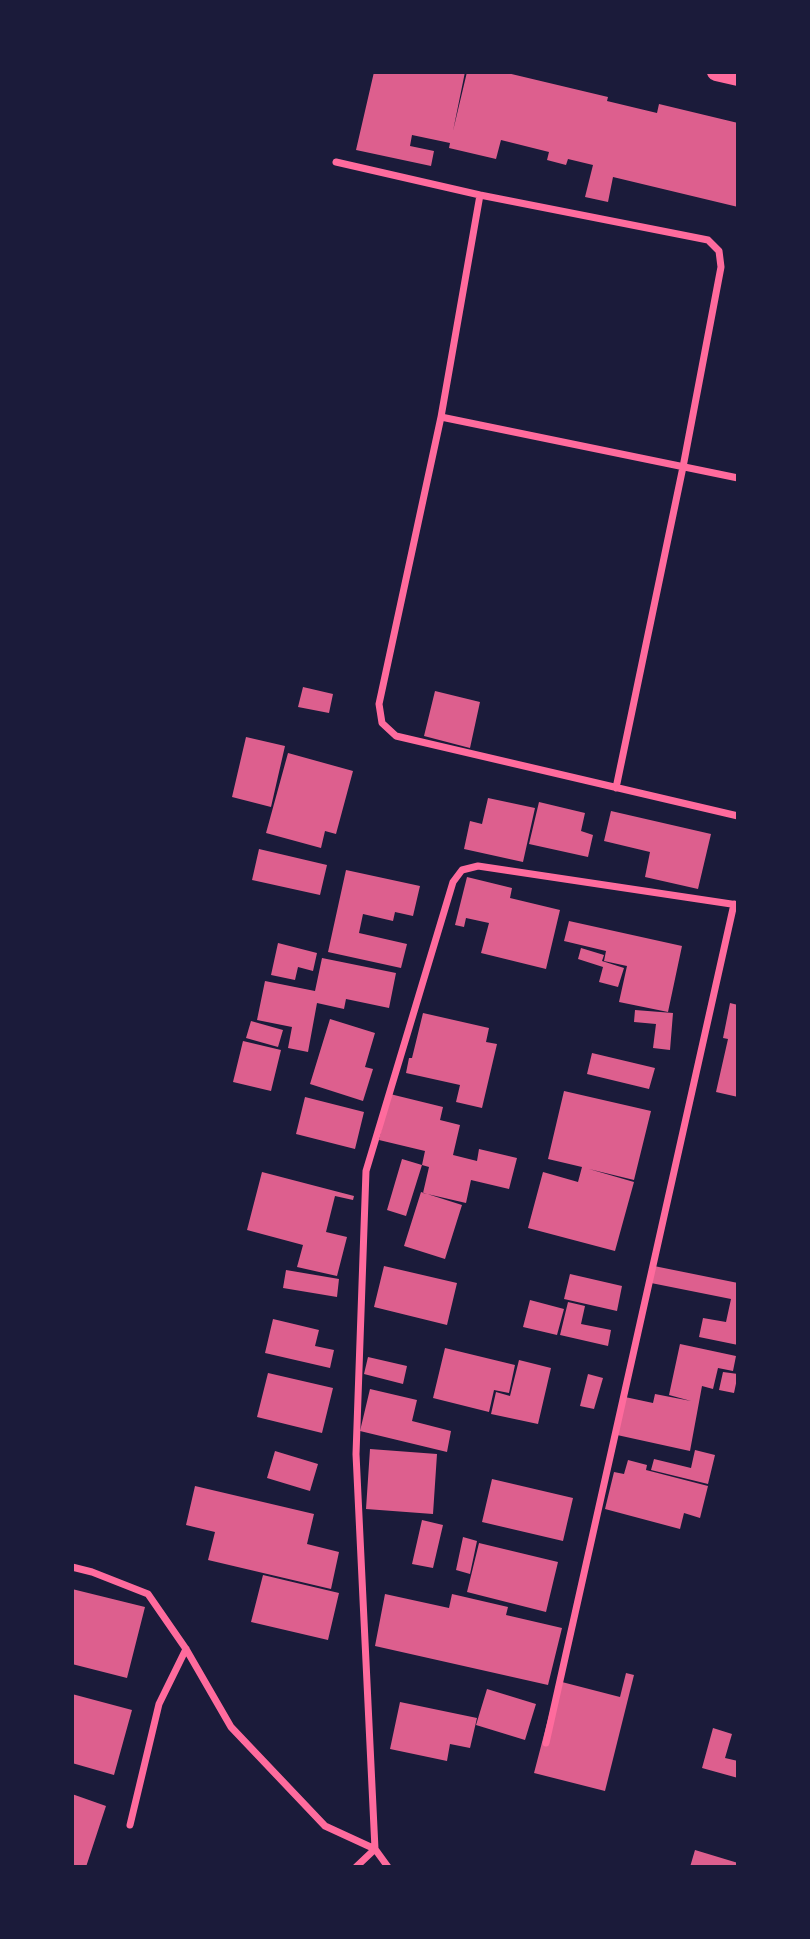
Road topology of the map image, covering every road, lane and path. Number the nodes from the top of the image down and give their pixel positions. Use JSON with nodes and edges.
{"nodes":[{"id":1,"x":716,"y":72,"type":"edge"},
{"id":2,"x":738,"y":76,"type":"edge"},
{"id":3,"x":336,"y":162,"type":"dead end"},
{"id":4,"x":480,"y":195,"type":"junction"},
{"id":5,"x":441,"y":417,"type":"junction"},
{"id":6,"x":683,"y":467,"type":"junction"},
{"id":7,"x":738,"y":478,"type":"edge"},
{"id":8,"x":616,"y":788,"type":"junction"},
{"id":9,"x":738,"y":816,"type":"edge"},
{"id":10,"x":736,"y":905,"type":"edge"},
{"id":11,"x":72,"y":1567,"type":"edge"},
{"id":12,"x":186,"y":1649,"type":"junction"},
{"id":13,"x":546,"y":1743,"type":"dead end"},
{"id":14,"x":130,"y":1825,"type":"dead end"},
{"id":15,"x":375,"y":1849,"type":"junction"},
{"id":16,"x":356,"y":1867,"type":"edge"},
{"id":17,"x":388,"y":1867,"type":"edge"}],
"edges":[{"from":1,"to":2,"type":"main road"},
{"from":3,"to":4,"type":"street"},
{"from":4,"to":5,"type":"street"},
{"from":4,"to":6,"type":"street"},
{"from":5,"to":6,"type":"street"},
{"from":5,"to":8,"type":"street"},
{"from":6,"to":7,"type":"street"},
{"from":6,"to":8,"type":"street"},
{"from":8,"to":9,"type":"street"},
{"from":10,"to":13,"type":"street"},
{"from":10,"to":15,"type":"street"},
{"from":11,"to":12,"type":"street"},
{"from":12,"to":14,"type":"street"},
{"from":12,"to":15,"type":"street"},
{"from":15,"to":16,"type":"street"},
{"from":15,"to":17,"type":"street"}]}
